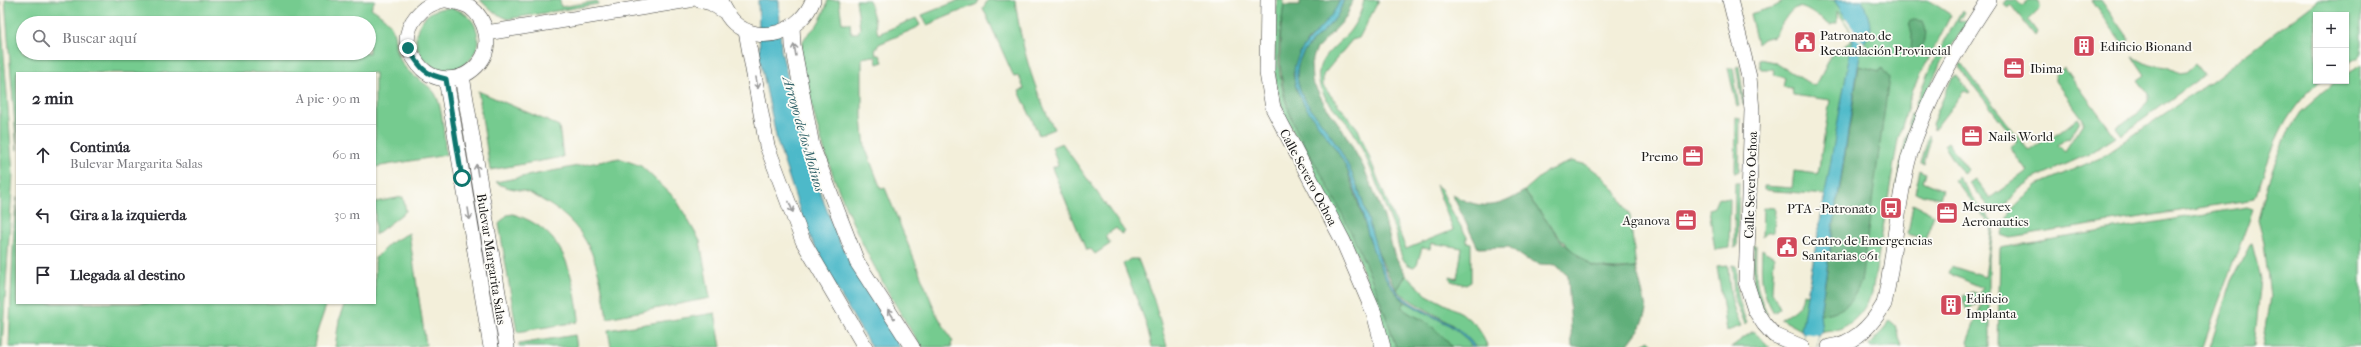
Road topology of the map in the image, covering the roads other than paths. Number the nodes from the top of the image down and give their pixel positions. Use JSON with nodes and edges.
{"nodes":[{"id":1,"x":446,"y":0,"type":"edge"},
{"id":2,"x":689,"y":0,"type":"edge"},
{"id":3,"x":699,"y":0,"type":"edge"},
{"id":4,"x":813,"y":0,"type":"edge"},
{"id":5,"x":1268,"y":0,"type":"edge"},
{"id":6,"x":1730,"y":0,"type":"edge"},
{"id":7,"x":1989,"y":0,"type":"edge"},
{"id":8,"x":722,"y":5,"type":"edge"},
{"id":9,"x":792,"y":26,"type":"junction"},
{"id":10,"x":746,"y":31,"type":"junction"},
{"id":11,"x":486,"y":33,"type":"junction"},
{"id":12,"x":462,"y":76,"type":"junction"},
{"id":13,"x":446,"y":79,"type":"junction"},
{"id":14,"x":491,"y":347,"type":"edge"},
{"id":15,"x":507,"y":347,"type":"edge"},
{"id":16,"x":865,"y":347,"type":"edge"},
{"id":17,"x":912,"y":347,"type":"edge"},
{"id":18,"x":1383,"y":347,"type":"edge"},
{"id":19,"x":1802,"y":347,"type":"edge"},
{"id":20,"x":1829,"y":347,"type":"edge"}],
"edges":[{"from":1,"to":11,"type":"street"},
{"from":1,"to":13,"type":"street"},
{"from":2,"to":11,"type":"street"},
{"from":3,"to":8,"type":"street"},
{"from":4,"to":9,"type":"street"},
{"from":5,"to":18,"type":"street","name":"Calle Severo Ochoa"},
{"from":6,"to":19,"type":"street","name":"Calle Severo Ochoa"},
{"from":7,"to":20,"type":"street"},
{"from":8,"to":10,"type":"street"},
{"from":9,"to":10,"type":"street"},
{"from":17,"to":9,"type":"street","one_way":true},
{"from":10,"to":16,"type":"street","one_way":true},
{"from":11,"to":12,"type":"street"},
{"from":12,"to":13,"type":"street"},
{"from":15,"to":12,"type":"street","name":"Bulevar Margarita Salas","one_way":true},
{"from":13,"to":14,"type":"street","name":"Bulevar Margarita Salas","one_way":true}]}
